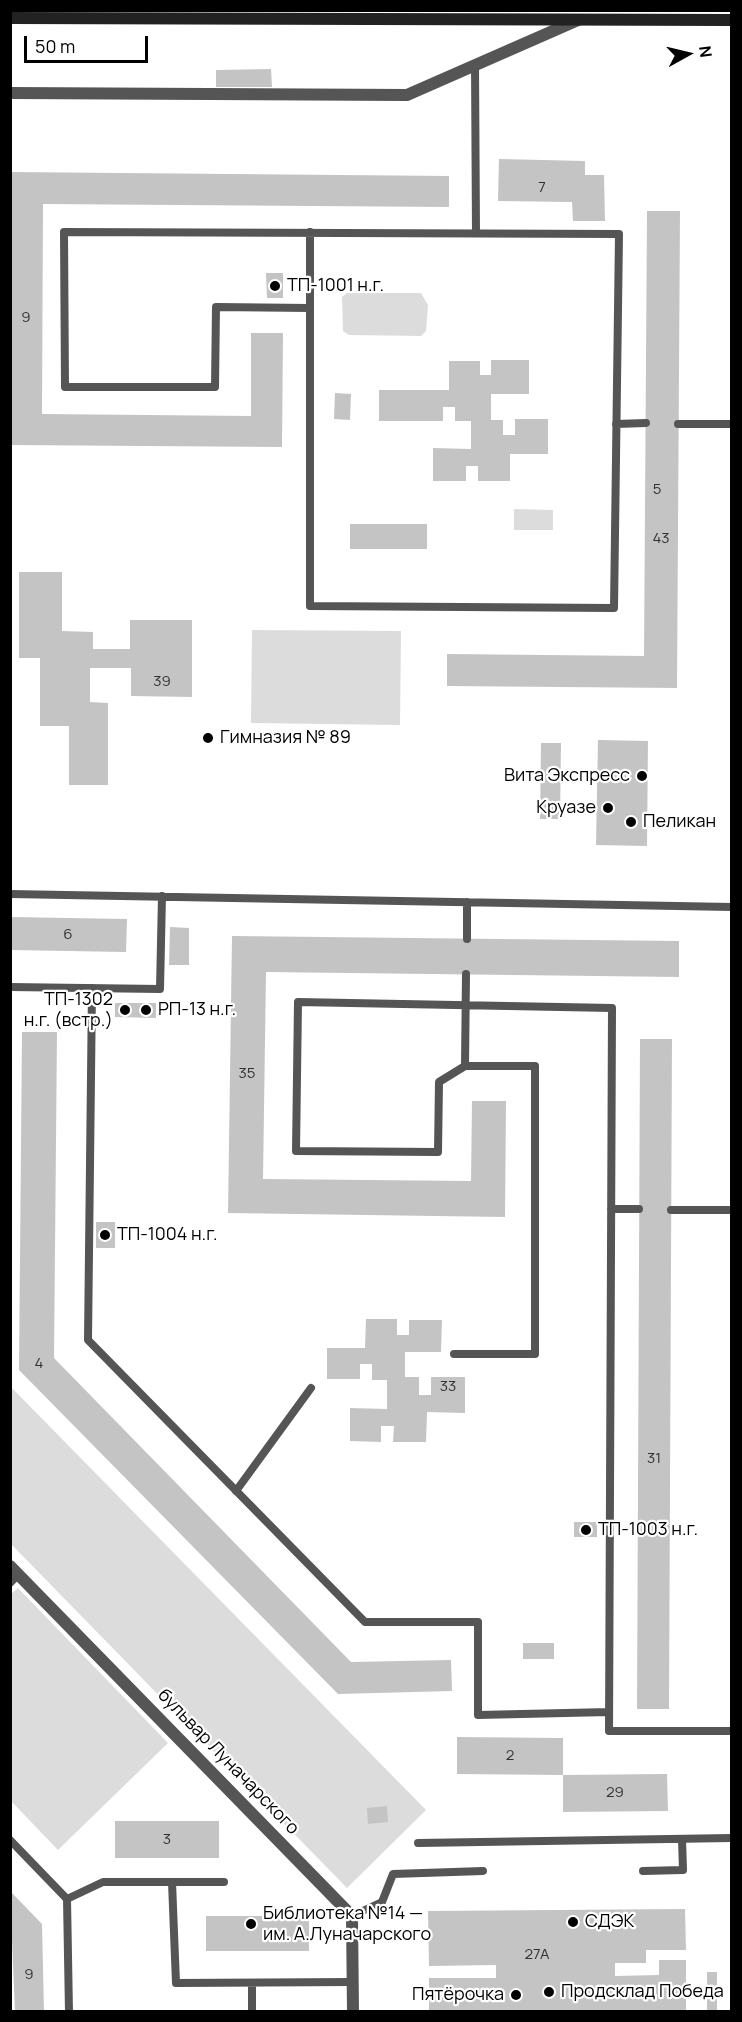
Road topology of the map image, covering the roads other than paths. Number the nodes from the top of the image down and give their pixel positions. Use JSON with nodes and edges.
{"nodes":[{"id":1,"x":10,"y":18,"type":"edge"},
{"id":2,"x":578,"y":20,"type":"junction"},
{"id":3,"x":732,"y":20,"type":"edge"},
{"id":4,"x":476,"y":65,"type":"junction"},
{"id":5,"x":10,"y":93,"type":"edge"},
{"id":6,"x":310,"y":232,"type":"junction"},
{"id":7,"x":476,"y":233,"type":"junction"},
{"id":8,"x":310,"y":308,"type":"junction"},
{"id":9,"x":646,"y":423,"type":"dead end"},
{"id":10,"x":616,"y":424,"type":"junction"},
{"id":11,"x":678,"y":424,"type":"dead end"},
{"id":12,"x":732,"y":424,"type":"edge"},
{"id":13,"x":10,"y":894,"type":"edge"},
{"id":14,"x":162,"y":896,"type":"junction"},
{"id":15,"x":466,"y":902,"type":"junction"},
{"id":16,"x":732,"y":907,"type":"edge"},
{"id":17,"x":467,"y":939,"type":"dead end"},
{"id":18,"x":466,"y":974,"type":"dead end"},
{"id":19,"x":10,"y":987,"type":"edge"},
{"id":20,"x":92,"y":988,"type":"junction"},
{"id":21,"x":466,"y":1005,"type":"junction"},
{"id":22,"x":465,"y":1066,"type":"junction"},
{"id":23,"x":611,"y":1209,"type":"junction"},
{"id":24,"x":639,"y":1209,"type":"dead end"},
{"id":25,"x":671,"y":1210,"type":"dead end"},
{"id":26,"x":732,"y":1210,"type":"edge"},
{"id":27,"x":454,"y":1354,"type":"dead end"},
{"id":28,"x":311,"y":1388,"type":"dead end"},
{"id":29,"x":236,"y":1491,"type":"junction"},
{"id":30,"x":13,"y":1574,"type":"edge"},
{"id":31,"x":609,"y":1712,"type":"junction"},
{"id":32,"x":732,"y":1731,"type":"edge"},
{"id":33,"x":732,"y":1838,"type":"edge"},
{"id":34,"x":682,"y":1839,"type":"junction"},
{"id":35,"x":10,"y":1840,"type":"edge"},
{"id":36,"x":418,"y":1843,"type":"dead end"},
{"id":37,"x":483,"y":1871,"type":"dead end"},
{"id":38,"x":643,"y":1871,"type":"dead end"},
{"id":39,"x":172,"y":1882,"type":"junction"},
{"id":40,"x":224,"y":1882,"type":"dead end"},
{"id":41,"x":67,"y":1899,"type":"junction"},
{"id":42,"x":352,"y":1916,"type":"junction"},
{"id":43,"x":353,"y":1982,"type":"junction"},
{"id":44,"x":252,"y":1984,"type":"junction"},
{"id":45,"x":69,"y":2012,"type":"edge"},
{"id":46,"x":252,"y":2012,"type":"edge"},
{"id":47,"x":353,"y":2012,"type":"edge"}],
"edges":[{"from":1,"to":2,"type":"main road"},
{"from":2,"to":3,"type":"main road"},
{"from":2,"to":4,"type":"street"},
{"from":4,"to":5,"type":"street"},
{"from":4,"to":7,"type":"lane"},
{"from":6,"to":7,"type":"lane"},
{"from":6,"to":8,"type":"lane"},
{"from":6,"to":8,"type":"lane"},
{"from":7,"to":10,"type":"lane"},
{"from":8,"to":10,"type":"lane"},
{"from":9,"to":10,"type":"lane"},
{"from":11,"to":12,"type":"lane"},
{"from":13,"to":14,"type":"lane"},
{"from":14,"to":15,"type":"lane"},
{"from":14,"to":20,"type":"lane"},
{"from":15,"to":16,"type":"lane"},
{"from":15,"to":17,"type":"lane"},
{"from":18,"to":21,"type":"lane"},
{"from":19,"to":20,"type":"lane"},
{"from":20,"to":29,"type":"lane"},
{"from":21,"to":22,"type":"lane"},
{"from":21,"to":22,"type":"lane"},
{"from":21,"to":23,"type":"lane"},
{"from":22,"to":27,"type":"lane"},
{"from":23,"to":24,"type":"lane"},
{"from":23,"to":31,"type":"lane"},
{"from":25,"to":26,"type":"lane"},
{"from":28,"to":29,"type":"lane"},
{"from":29,"to":31,"type":"lane"},
{"from":30,"to":42,"type":"street","name":"бульвар Луначарского"},
{"from":31,"to":32,"type":"lane"},
{"from":33,"to":34,"type":"lane"},
{"from":34,"to":36,"type":"lane"},
{"from":34,"to":38,"type":"lane"},
{"from":35,"to":41,"type":"lane"},
{"from":37,"to":42,"type":"lane"},
{"from":39,"to":40,"type":"lane"},
{"from":39,"to":41,"type":"lane"},
{"from":39,"to":44,"type":"lane"},
{"from":41,"to":45,"type":"lane"},
{"from":42,"to":43,"type":"street"},
{"from":43,"to":44,"type":"lane"},
{"from":43,"to":47,"type":"street"},
{"from":44,"to":46,"type":"lane"}]}
